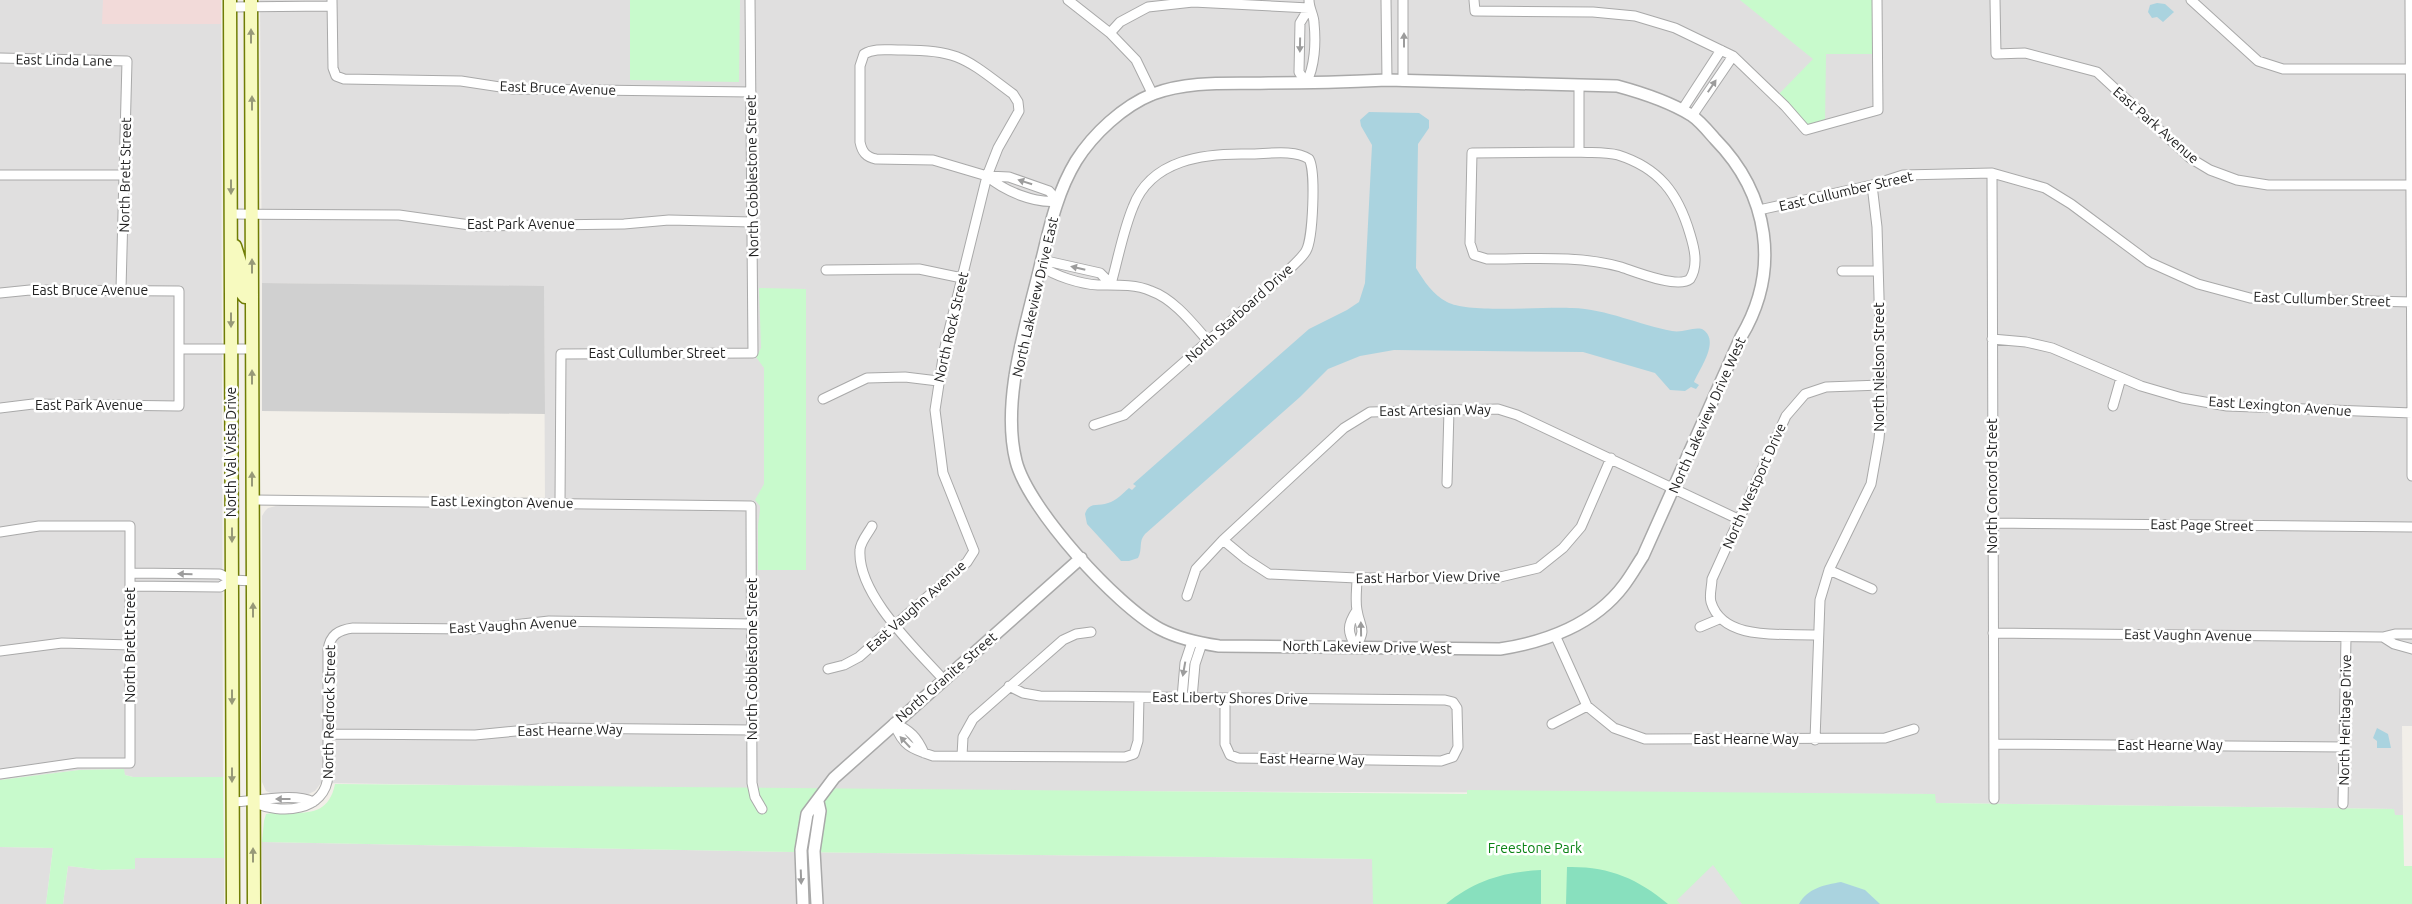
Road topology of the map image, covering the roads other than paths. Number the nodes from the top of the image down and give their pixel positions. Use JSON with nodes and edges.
{"nodes":[{"id":1,"x":750,"y":0,"type":"edge"},
{"id":2,"x":1068,"y":0,"type":"edge"},
{"id":3,"x":1386,"y":0,"type":"edge"},
{"id":4,"x":1403,"y":0,"type":"edge"},
{"id":5,"x":1474,"y":0,"type":"edge"},
{"id":6,"x":1877,"y":0,"type":"edge"},
{"id":7,"x":1994,"y":0,"type":"edge"},
{"id":8,"x":2410,"y":0,"type":"edge"},
{"id":9,"x":2194,"y":1,"type":"edge"},
{"id":10,"x":230,"y":3,"type":"edge"},
{"id":11,"x":251,"y":3,"type":"edge"},
{"id":12,"x":332,"y":3,"type":"edge"},
{"id":13,"x":1309,"y":4,"type":"edge"},
{"id":14,"x":1110,"y":33,"type":"junction"},
{"id":15,"x":1721,"y":50,"type":"junction"},
{"id":16,"x":1733,"y":56,"type":"junction"},
{"id":17,"x":0,"y":58,"type":"edge"},
{"id":18,"x":127,"y":61,"type":"joint"},
{"id":19,"x":2409,"y":69,"type":"junction"},
{"id":20,"x":1394,"y":81,"type":"junction"},
{"id":21,"x":1306,"y":83,"type":"junction"},
{"id":22,"x":1579,"y":85,"type":"junction"},
{"id":23,"x":751,"y":92,"type":"junction"},
{"id":24,"x":1153,"y":95,"type":"junction"},
{"id":25,"x":1687,"y":113,"type":"junction"},
{"id":26,"x":1579,"y":152,"type":"junction"},
{"id":27,"x":1992,"y":173,"type":"junction"},
{"id":28,"x":0,"y":175,"type":"edge"},
{"id":29,"x":126,"y":175,"type":"junction"},
{"id":30,"x":987,"y":176,"type":"junction"},
{"id":31,"x":1872,"y":185,"type":"junction"},
{"id":32,"x":2410,"y":185,"type":"junction"},
{"id":33,"x":1058,"y":201,"type":"junction"},
{"id":34,"x":1758,"y":210,"type":"junction"},
{"id":35,"x":231,"y":214,"type":"junction"},
{"id":36,"x":252,"y":214,"type":"junction"},
{"id":37,"x":752,"y":222,"type":"junction"},
{"id":38,"x":231,"y":236,"type":"junction"},
{"id":39,"x":1041,"y":266,"type":"junction"},
{"id":40,"x":826,"y":270,"type":"dead end"},
{"id":41,"x":1842,"y":271,"type":"dead end"},
{"id":42,"x":1878,"y":271,"type":"junction"},
{"id":43,"x":962,"y":278,"type":"junction"},
{"id":44,"x":1111,"y":284,"type":"junction"},
{"id":45,"x":122,"y":289,"type":"junction"},
{"id":46,"x":0,"y":293,"type":"edge"},
{"id":47,"x":252,"y":297,"type":"junction"},
{"id":48,"x":2412,"y":303,"type":"edge"},
{"id":49,"x":1992,"y":339,"type":"junction"},
{"id":50,"x":1208,"y":342,"type":"junction"},
{"id":51,"x":179,"y":349,"type":"junction"},
{"id":52,"x":231,"y":349,"type":"junction"},
{"id":53,"x":252,"y":349,"type":"junction"},
{"id":54,"x":753,"y":353,"type":"joint"},
{"id":55,"x":2121,"y":378,"type":"junction"},
{"id":56,"x":938,"y":381,"type":"junction"},
{"id":57,"x":1881,"y":385,"type":"junction"},
{"id":58,"x":823,"y":399,"type":"dead end"},
{"id":59,"x":2113,"y":406,"type":"dead end"},
{"id":60,"x":0,"y":408,"type":"edge"},
{"id":61,"x":1449,"y":410,"type":"junction"},
{"id":62,"x":2412,"y":413,"type":"edge"},
{"id":63,"x":2412,"y":418,"type":"edge"},
{"id":64,"x":1094,"y":425,"type":"dead end"},
{"id":65,"x":1611,"y":458,"type":"junction"},
{"id":66,"x":2412,"y":476,"type":"edge"},
{"id":67,"x":1447,"y":483,"type":"dead end"},
{"id":68,"x":1673,"y":489,"type":"junction"},
{"id":69,"x":252,"y":500,"type":"junction"},
{"id":70,"x":560,"y":502,"type":"junction"},
{"id":71,"x":751,"y":506,"type":"joint"},
{"id":72,"x":1738,"y":519,"type":"junction"},
{"id":73,"x":1992,"y":523,"type":"junction"},
{"id":74,"x":872,"y":526,"type":"dead end"},
{"id":75,"x":2412,"y":527,"type":"edge"},
{"id":76,"x":0,"y":532,"type":"edge"},
{"id":77,"x":1223,"y":540,"type":"junction"},
{"id":78,"x":974,"y":551,"type":"joint"},
{"id":79,"x":1081,"y":558,"type":"junction"},
{"id":80,"x":1829,"y":570,"type":"junction"},
{"id":81,"x":131,"y":573,"type":"junction"},
{"id":82,"x":1357,"y":578,"type":"junction"},
{"id":83,"x":232,"y":580,"type":"junction"},
{"id":84,"x":252,"y":581,"type":"junction"},
{"id":85,"x":131,"y":586,"type":"junction"},
{"id":86,"x":1872,"y":589,"type":"dead end"},
{"id":87,"x":1188,"y":596,"type":"dead end"},
{"id":88,"x":1356,"y":610,"type":"junction"},
{"id":89,"x":1719,"y":619,"type":"junction"},
{"id":90,"x":752,"y":624,"type":"junction"},
{"id":91,"x":896,"y":626,"type":"junction"},
{"id":92,"x":1700,"y":627,"type":"dead end"},
{"id":93,"x":1091,"y":632,"type":"dead end"},
{"id":94,"x":1993,"y":633,"type":"junction"},
{"id":95,"x":335,"y":634,"type":"joint"},
{"id":96,"x":1817,"y":634,"type":"junction"},
{"id":97,"x":2412,"y":634,"type":"edge"},
{"id":98,"x":1555,"y":635,"type":"junction"},
{"id":99,"x":2346,"y":636,"type":"junction"},
{"id":100,"x":2383,"y":637,"type":"junction"},
{"id":101,"x":1197,"y":642,"type":"junction"},
{"id":102,"x":130,"y":645,"type":"junction"},
{"id":103,"x":1356,"y":647,"type":"junction"},
{"id":104,"x":2412,"y":649,"type":"edge"},
{"id":105,"x":0,"y":651,"type":"edge"},
{"id":106,"x":828,"y":669,"type":"dead end"},
{"id":107,"x":943,"y":679,"type":"junction"},
{"id":108,"x":1009,"y":686,"type":"junction"},
{"id":109,"x":1139,"y":697,"type":"junction"},
{"id":110,"x":1182,"y":698,"type":"junction"},
{"id":111,"x":1192,"y":698,"type":"junction"},
{"id":112,"x":1225,"y":698,"type":"junction"},
{"id":113,"x":1588,"y":706,"type":"junction"},
{"id":114,"x":894,"y":723,"type":"junction"},
{"id":115,"x":1552,"y":724,"type":"dead end"},
{"id":116,"x":1914,"y":729,"type":"dead end"},
{"id":117,"x":752,"y":730,"type":"junction"},
{"id":118,"x":328,"y":734,"type":"junction"},
{"id":119,"x":1815,"y":740,"type":"junction"},
{"id":120,"x":1994,"y":744,"type":"junction"},
{"id":121,"x":2345,"y":746,"type":"junction"},
{"id":122,"x":962,"y":756,"type":"junction"},
{"id":123,"x":1453,"y":757,"type":"joint"},
{"id":124,"x":0,"y":774,"type":"edge"},
{"id":125,"x":1994,"y":799,"type":"dead end"},
{"id":126,"x":232,"y":802,"type":"junction"},
{"id":127,"x":253,"y":802,"type":"junction"},
{"id":128,"x":818,"y":802,"type":"junction"},
{"id":129,"x":2343,"y":804,"type":"dead end"},
{"id":130,"x":762,"y":809,"type":"dead end"},
{"id":131,"x":233,"y":904,"type":"edge"},
{"id":132,"x":254,"y":904,"type":"edge"},
{"id":133,"x":803,"y":904,"type":"edge"},
{"id":134,"x":817,"y":904,"type":"edge"}],
"edges":[{"from":1,"to":23,"type":"street","name":"North Cobblestone Street"},
{"from":2,"to":14,"type":"street"},
{"from":3,"to":20,"type":"street"},
{"from":20,"to":4,"type":"street","one_way":true},
{"from":5,"to":15,"type":"street"},
{"from":6,"to":16,"type":"street"},
{"from":7,"to":32,"type":"street","name":"East Park Avenue"},
{"from":8,"to":19,"type":"street"},
{"from":9,"to":19,"type":"street"},
{"from":10,"to":11,"type":"street"},
{"from":10,"to":35,"type":"main road","name":"North Val Vista Drive","one_way":true},
{"from":11,"to":12,"type":"street"},
{"from":36,"to":11,"type":"main road","name":"North Val Vista Drive","one_way":true},
{"from":12,"to":23,"type":"street","name":"East Bruce Avenue"},
{"from":13,"to":14,"type":"street"},
{"from":13,"to":21,"type":"street"},
{"from":13,"to":21,"type":"street","one_way":true},
{"from":14,"to":24,"type":"street"},
{"from":15,"to":16,"type":"street"},
{"from":15,"to":25,"type":"street"},
{"from":25,"to":16,"type":"street","one_way":true},
{"from":17,"to":18,"type":"street","name":"East Linda Lane"},
{"from":18,"to":29,"type":"street","name":"North Brett Street"},
{"from":19,"to":32,"type":"street"},
{"from":20,"to":21,"type":"street","name":"North Lakeview Drive East"},
{"from":20,"to":22,"type":"street","name":"North Lakeview Drive West"},
{"from":21,"to":24,"type":"street","name":"North Lakeview Drive East"},
{"from":22,"to":25,"type":"street","name":"North Lakeview Drive West"},
{"from":22,"to":26,"type":"street"},
{"from":23,"to":37,"type":"street","name":"North Cobblestone Street"},
{"from":24,"to":33,"type":"street","name":"North Lakeview Drive East"},
{"from":25,"to":34,"type":"street","name":"North Lakeview Drive West"},
{"from":26,"to":26,"type":"street"},
{"from":27,"to":31,"type":"street","name":"East Cullumber Street"},
{"from":27,"to":48,"type":"street","name":"East Cullumber Street"},
{"from":27,"to":49,"type":"street","name":"North Concord Street"},
{"from":28,"to":29,"type":"street"},
{"from":29,"to":45,"type":"street","name":"North Brett Street"},
{"from":30,"to":30,"type":"street","name":"North Rock Street"},
{"from":30,"to":33,"type":"street"},
{"from":33,"to":30,"type":"street","one_way":true},
{"from":30,"to":43,"type":"street","name":"North Rock Street"},
{"from":31,"to":34,"type":"street","name":"East Cullumber Street"},
{"from":31,"to":42,"type":"street","name":"North Nielson Street"},
{"from":32,"to":48,"type":"street"},
{"from":33,"to":39,"type":"street","name":"North Lakeview Drive East"},
{"from":34,"to":68,"type":"street","name":"North Lakeview Drive West"},
{"from":35,"to":36,"type":"street","name":"East Park Avenue"},
{"from":35,"to":38,"type":"main road","name":"North Val Vista Drive"},
{"from":36,"to":37,"type":"street","name":"East Park Avenue"},
{"from":47,"to":36,"type":"main road","name":"North Val Vista Drive","one_way":true},
{"from":37,"to":54,"type":"street","name":"North Cobblestone Street"},
{"from":38,"to":47,"type":"main road"},
{"from":38,"to":52,"type":"main road","name":"North Val Vista Drive","one_way":true},
{"from":39,"to":44,"type":"street"},
{"from":39,"to":79,"type":"street","name":"North Lakeview Drive East"},
{"from":40,"to":43,"type":"street"},
{"from":41,"to":42,"type":"street"},
{"from":42,"to":57,"type":"street","name":"North Nielson Street"},
{"from":43,"to":56,"type":"street","name":"North Rock Street"},
{"from":44,"to":50,"type":"street"},
{"from":44,"to":50,"type":"street","name":"North Starboard Drive"},
{"from":45,"to":46,"type":"street","name":"East Bruce Avenue"},
{"from":45,"to":51,"type":"street","name":"East Bruce Avenue"},
{"from":47,"to":53,"type":"main road","name":"North Val Vista Drive"},
{"from":48,"to":62,"type":"street"},
{"from":49,"to":55,"type":"street","name":"East Lexington Avenue"},
{"from":49,"to":73,"type":"street","name":"North Concord Street"},
{"from":50,"to":64,"type":"street","name":"North Starboard Drive"},
{"from":51,"to":52,"type":"street"},
{"from":51,"to":60,"type":"street","name":"East Park Avenue"},
{"from":52,"to":53,"type":"street"},
{"from":52,"to":83,"type":"main road","name":"North Val Vista Drive","one_way":true},
{"from":69,"to":53,"type":"main road","name":"North Val Vista Drive","one_way":true},
{"from":54,"to":70,"type":"street","name":"East Cullumber Street"},
{"from":55,"to":59,"type":"street"},
{"from":55,"to":62,"type":"street","name":"East Lexington Avenue"},
{"from":56,"to":58,"type":"street"},
{"from":56,"to":78,"type":"street","name":"North Rock Street"},
{"from":57,"to":72,"type":"street","name":"North Westport Drive"},
{"from":57,"to":80,"type":"street","name":"North Nielson Street"},
{"from":61,"to":65,"type":"street","name":"East Artesian Way"},
{"from":61,"to":67,"type":"street"},
{"from":61,"to":77,"type":"street","name":"East Artesian Way"},
{"from":63,"to":66,"type":"street"},
{"from":65,"to":68,"type":"street","name":"East Artesian Way"},
{"from":65,"to":82,"type":"street","name":"East Harbor View Drive"},
{"from":68,"to":72,"type":"street","name":"East Artesian Way"},
{"from":68,"to":98,"type":"street","name":"North Lakeview Drive West"},
{"from":69,"to":70,"type":"street","name":"East Lexington Avenue"},
{"from":69,"to":84,"type":"main road","name":"North Val Vista Drive"},
{"from":70,"to":71,"type":"street","name":"East Lexington Avenue"},
{"from":71,"to":90,"type":"street","name":"North Cobblestone Street"},
{"from":72,"to":89,"type":"street","name":"North Westport Drive"},
{"from":73,"to":75,"type":"street","name":"East Page Street"},
{"from":73,"to":94,"type":"street","name":"North Concord Street"},
{"from":74,"to":91,"type":"street"},
{"from":76,"to":81,"type":"street","name":"North Brett Street"},
{"from":77,"to":82,"type":"street","name":"East Harbor View Drive"},
{"from":77,"to":87,"type":"street","name":"East Artesian Way"},
{"from":78,"to":91,"type":"street","name":"East Vaughn Avenue"},
{"from":79,"to":101,"type":"street","name":"North Lakeview Drive East"},
{"from":79,"to":107,"type":"street","name":"North Granite Street"},
{"from":80,"to":86,"type":"street"},
{"from":80,"to":96,"type":"street","name":"North Nielson Street"},
{"from":83,"to":81,"type":"street","one_way":true},
{"from":81,"to":85,"type":"street","name":"North Brett Street"},
{"from":82,"to":88,"type":"street"},
{"from":83,"to":84,"type":"street"},
{"from":83,"to":85,"type":"street"},
{"from":83,"to":126,"type":"main road","name":"North Val Vista Drive","one_way":true},
{"from":127,"to":84,"type":"main road","name":"North Val Vista Drive","one_way":true},
{"from":85,"to":102,"type":"street","name":"North Brett Street"},
{"from":103,"to":88,"type":"street","one_way":true},
{"from":88,"to":103,"type":"street"},
{"from":89,"to":92,"type":"street"},
{"from":89,"to":96,"type":"street"},
{"from":90,"to":95,"type":"street","name":"East Vaughn Avenue"},
{"from":90,"to":117,"type":"street","name":"North Cobblestone Street"},
{"from":91,"to":106,"type":"street","name":"East Vaughn Avenue"},
{"from":91,"to":107,"type":"street"},
{"from":93,"to":108,"type":"street"},
{"from":94,"to":99,"type":"street","name":"East Vaughn Avenue"},
{"from":94,"to":120,"type":"street","name":"North Concord Street"},
{"from":95,"to":118,"type":"street","name":"North Redrock Street"},
{"from":96,"to":119,"type":"street","name":"North Nielson Street"},
{"from":97,"to":100,"type":"street","name":"East Vaughn Avenue"},
{"from":98,"to":103,"type":"street","name":"North Lakeview Drive West"},
{"from":98,"to":113,"type":"street","name":"East Hearne Way"},
{"from":99,"to":100,"type":"street","name":"East Vaughn Avenue"},
{"from":99,"to":121,"type":"street","name":"North Heritage Drive"},
{"from":100,"to":104,"type":"street","name":"East Vaughn Avenue"},
{"from":101,"to":103,"type":"street","name":"North Lakeview Drive West"},
{"from":101,"to":110,"type":"street","one_way":true},
{"from":101,"to":111,"type":"street"},
{"from":102,"to":105,"type":"street"},
{"from":102,"to":124,"type":"street","name":"North Brett Street"},
{"from":107,"to":114,"type":"street","name":"North Granite Street"},
{"from":108,"to":109,"type":"street","name":"East Liberty Shores Drive"},
{"from":108,"to":122,"type":"street"},
{"from":109,"to":110,"type":"street","name":"East Liberty Shores Drive"},
{"from":109,"to":122,"type":"street"},
{"from":110,"to":111,"type":"street","name":"East Liberty Shores Drive"},
{"from":111,"to":112,"type":"street","name":"East Liberty Shores Drive"},
{"from":112,"to":123,"type":"street","name":"East Hearne Way"},
{"from":112,"to":123,"type":"street","name":"East Liberty Shores Drive"},
{"from":113,"to":115,"type":"street"},
{"from":113,"to":119,"type":"street","name":"East Hearne Way"},
{"from":114,"to":122,"type":"street"},
{"from":114,"to":128,"type":"street","name":"North Granite Street"},
{"from":116,"to":119,"type":"street","name":"East Hearne Way"},
{"from":117,"to":118,"type":"street","name":"East Hearne Way"},
{"from":117,"to":130,"type":"street","name":"North Cobblestone Street"},
{"from":118,"to":127,"type":"street","name":"North Redrock Street"},
{"from":120,"to":121,"type":"street","name":"East Hearne Way"},
{"from":120,"to":125,"type":"street","name":"North Concord Street"},
{"from":121,"to":129,"type":"street","name":"North Heritage Drive"},
{"from":126,"to":127,"type":"street"},
{"from":126,"to":131,"type":"main road","name":"North Val Vista Drive"},
{"from":132,"to":127,"type":"main road","name":"North Val Vista Drive","one_way":true},
{"from":128,"to":133,"type":"street","name":"North Granite Street","one_way":true},
{"from":128,"to":134,"type":"street"}]}
